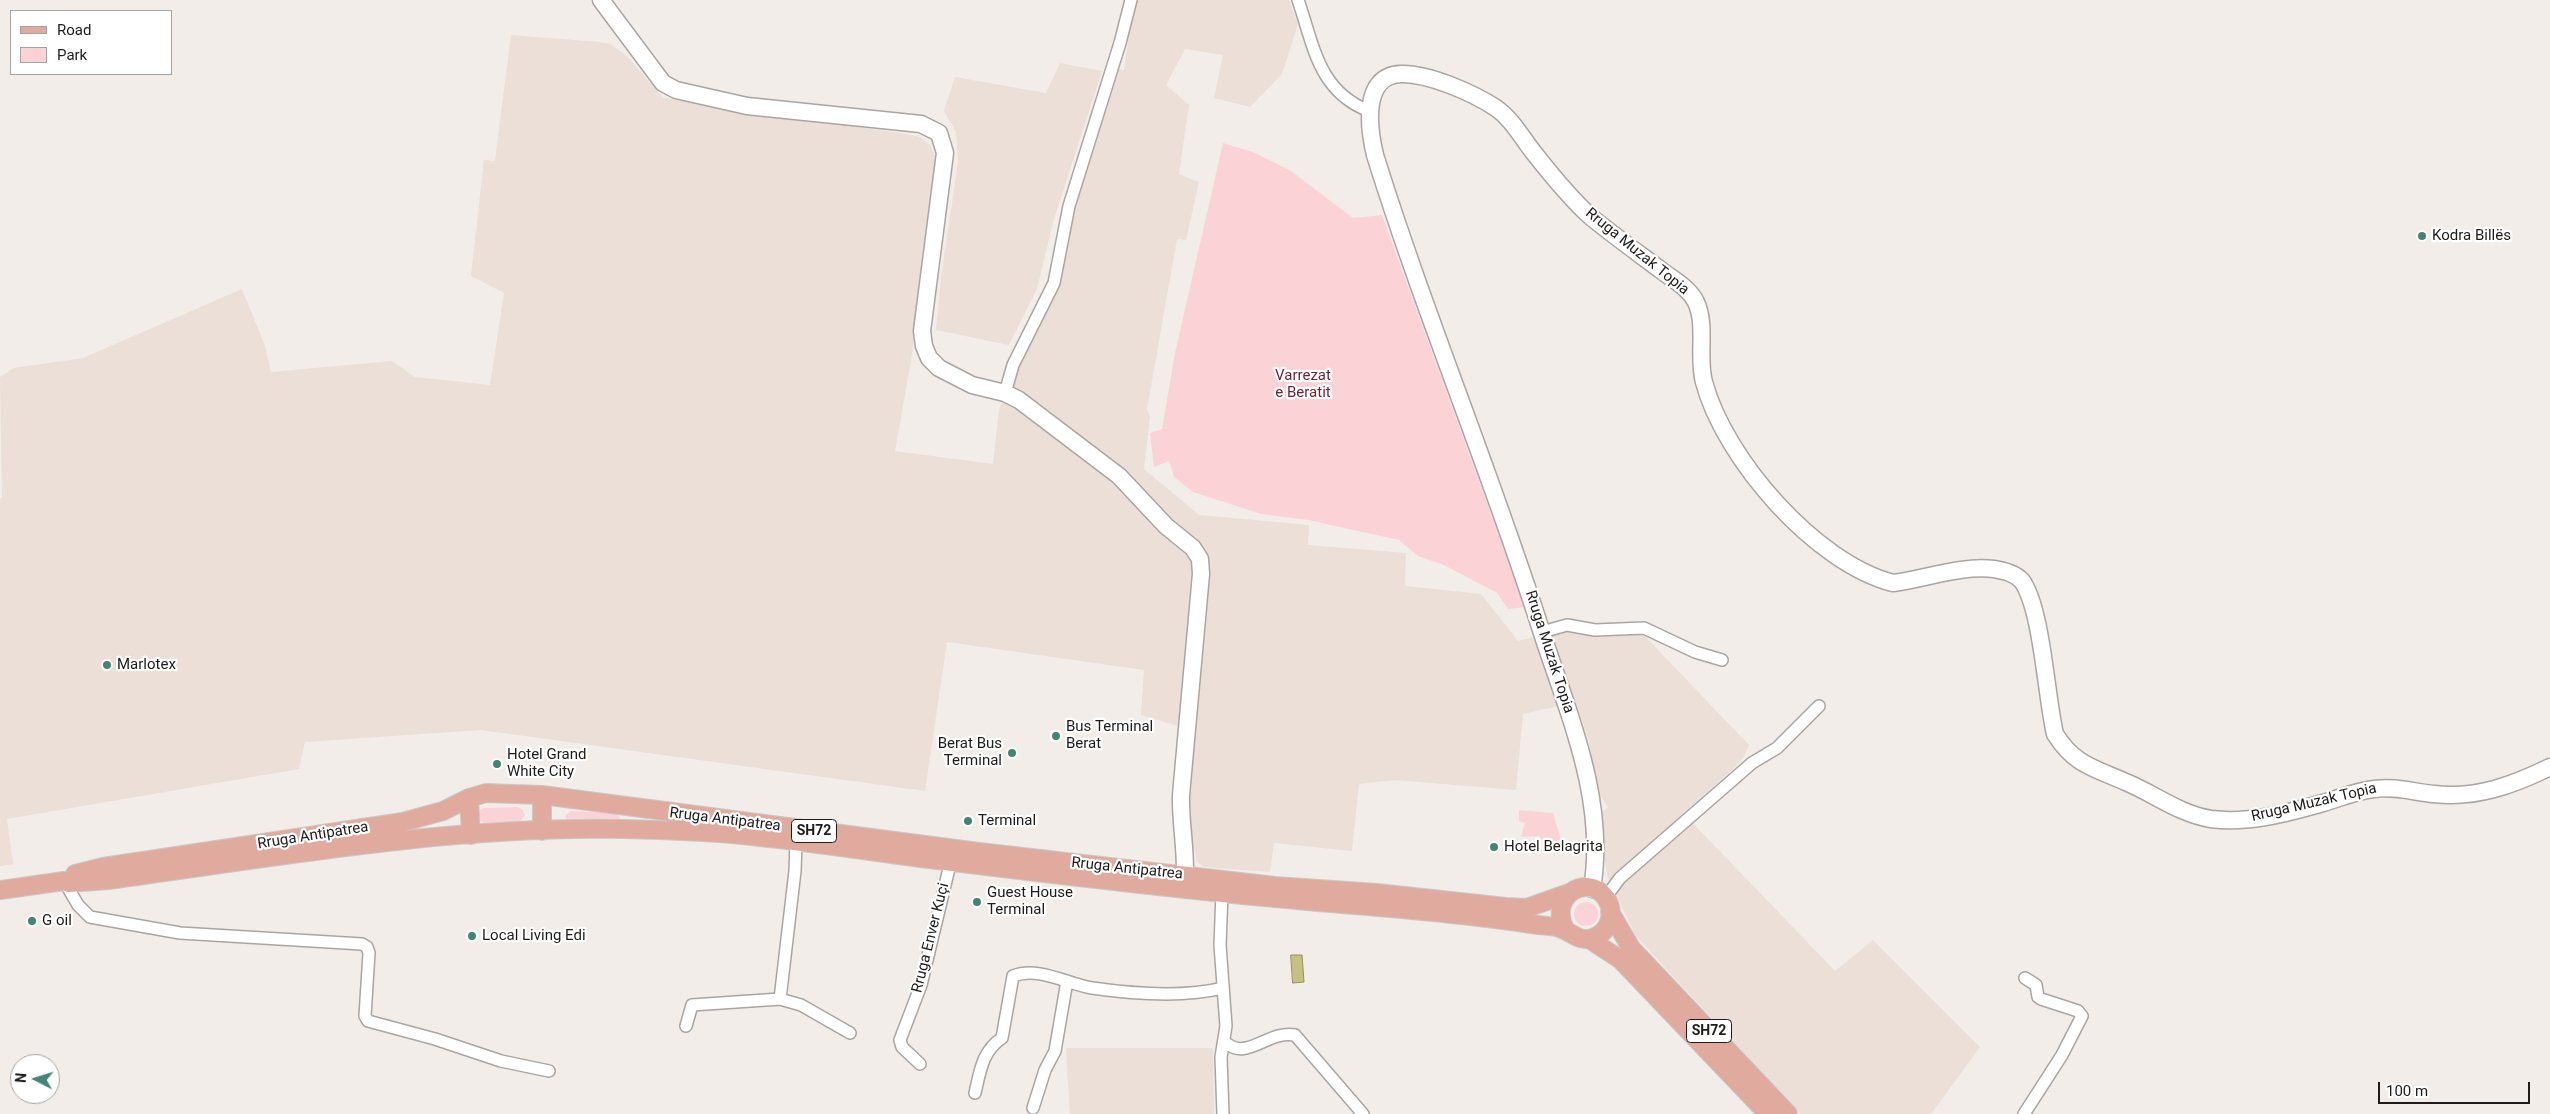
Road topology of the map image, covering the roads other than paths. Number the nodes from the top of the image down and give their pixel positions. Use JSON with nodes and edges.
{"nodes":[{"id":1,"x":601,"y":0,"type":"edge"},
{"id":2,"x":1131,"y":0,"type":"edge"},
{"id":3,"x":1298,"y":0,"type":"edge"},
{"id":4,"x":1370,"y":111,"type":"junction"},
{"id":5,"x":1005,"y":393,"type":"junction"},
{"id":6,"x":1542,"y":632,"type":"junction"},
{"id":7,"x":1722,"y":660,"type":"dead end"},
{"id":8,"x":1819,"y":706,"type":"dead end"},
{"id":9,"x":2550,"y":767,"type":"edge"},
{"id":10,"x":542,"y":795,"type":"junction"},
{"id":11,"x":469,"y":798,"type":"junction"},
{"id":12,"x":739,"y":828,"type":"junction"},
{"id":13,"x":542,"y":831,"type":"junction"},
{"id":14,"x":471,"y":835,"type":"junction"},
{"id":15,"x":796,"y":842,"type":"junction"},
{"id":16,"x":952,"y":855,"type":"junction"},
{"id":17,"x":64,"y":881,"type":"junction"},
{"id":18,"x":1185,"y":882,"type":"junction"},
{"id":19,"x":0,"y":890,"type":"edge"},
{"id":20,"x":1571,"y":892,"type":"junction"},
{"id":21,"x":1222,"y":893,"type":"junction"},
{"id":22,"x":1602,"y":900,"type":"junction"},
{"id":23,"x":1376,"y":901,"type":"junction"},
{"id":24,"x":1565,"y":929,"type":"junction"},
{"id":25,"x":1589,"y":939,"type":"junction"},
{"id":26,"x":2025,"y":978,"type":"dead end"},
{"id":27,"x":1067,"y":981,"type":"junction"},
{"id":28,"x":1223,"y":988,"type":"junction"},
{"id":29,"x":780,"y":999,"type":"junction"},
{"id":30,"x":686,"y":1026,"type":"dead end"},
{"id":31,"x":850,"y":1033,"type":"dead end"},
{"id":32,"x":1225,"y":1042,"type":"junction"},
{"id":33,"x":920,"y":1064,"type":"dead end"},
{"id":34,"x":549,"y":1071,"type":"dead end"},
{"id":35,"x":975,"y":1093,"type":"dead end"},
{"id":36,"x":1033,"y":1108,"type":"dead end"},
{"id":37,"x":1223,"y":1114,"type":"edge"},
{"id":38,"x":1363,"y":1114,"type":"edge"},
{"id":39,"x":1768,"y":1114,"type":"edge"},
{"id":40,"x":1788,"y":1114,"type":"edge"},
{"id":41,"x":2024,"y":1114,"type":"edge"}],
"edges":[{"from":1,"to":5,"type":"street"},
{"from":2,"to":5,"type":"street"},
{"from":3,"to":4,"type":"street"},
{"from":4,"to":6,"type":"street","name":"Rruga Muzak Topia"},
{"from":4,"to":9,"type":"street","name":"Rruga Muzak Topia"},
{"from":5,"to":18,"type":"street"},
{"from":6,"to":7,"type":"street"},
{"from":6,"to":22,"type":"street","name":"Rruga Muzak Topia"},
{"from":8,"to":22,"type":"street"},
{"from":10,"to":11,"type":"main road","name":"Rruga Antipatrea","number":"SH72"},
{"from":10,"to":12,"type":"main road","name":"Rruga Antipatrea","number":"SH72"},
{"from":10,"to":13,"type":"main road"},
{"from":11,"to":14,"type":"main road"},
{"from":11,"to":17,"type":"main road","name":"Rruga Antipatrea","number":"SH72"},
{"from":12,"to":13,"type":"main road","name":"Rruga Antipatrea","number":"SH72"},
{"from":12,"to":15,"type":"main road","name":"Rruga Antipatrea","number":"SH72"},
{"from":12,"to":16,"type":"main road","name":"Rruga Antipatrea","number":"SH72"},
{"from":13,"to":14,"type":"main road","name":"Rruga Antipatrea","number":"SH72"},
{"from":14,"to":17,"type":"main road","name":"Rruga Antipatrea","number":"SH72"},
{"from":15,"to":16,"type":"main road","name":"Rruga Antipatrea","number":"SH72"},
{"from":15,"to":29,"type":"street"},
{"from":16,"to":18,"type":"main road","name":"Rruga Antipatrea","number":"SH72"},
{"from":16,"to":33,"type":"street","name":"Rruga Enver Kuçi"},
{"from":17,"to":19,"type":"main road","name":"Rruga Antipatrea","number":"SH72"},
{"from":17,"to":34,"type":"street"},
{"from":18,"to":21,"type":"main road","name":"Rruga Antipatrea","number":"SH72"},
{"from":18,"to":23,"type":"main road","name":"Rruga Antipatrea","number":"SH72"},
{"from":20,"to":22,"type":"main road","name":"Rruga Antipatrea","number":"SH72"},
{"from":20,"to":23,"type":"main road","name":"Rruga Antipatrea","number":"SH72"},
{"from":20,"to":24,"type":"main road"},
{"from":21,"to":23,"type":"main road","name":"Rruga Antipatrea","number":"SH72"},
{"from":21,"to":28,"type":"street"},
{"from":22,"to":25,"type":"main road"},
{"from":22,"to":40,"type":"main road","number":"SH72"},
{"from":23,"to":24,"type":"main road","name":"Rruga Antipatrea","number":"SH72"},
{"from":24,"to":25,"type":"main road","name":"Rruga Antipatrea","number":"SH72"},
{"from":25,"to":39,"type":"main road","name":"Rruga Antipatrea","number":"SH72"},
{"from":26,"to":41,"type":"street"},
{"from":27,"to":28,"type":"street"},
{"from":27,"to":35,"type":"street"},
{"from":27,"to":36,"type":"street"},
{"from":28,"to":32,"type":"street"},
{"from":29,"to":30,"type":"street"},
{"from":29,"to":31,"type":"street"},
{"from":32,"to":37,"type":"street"},
{"from":32,"to":38,"type":"street"}]}
